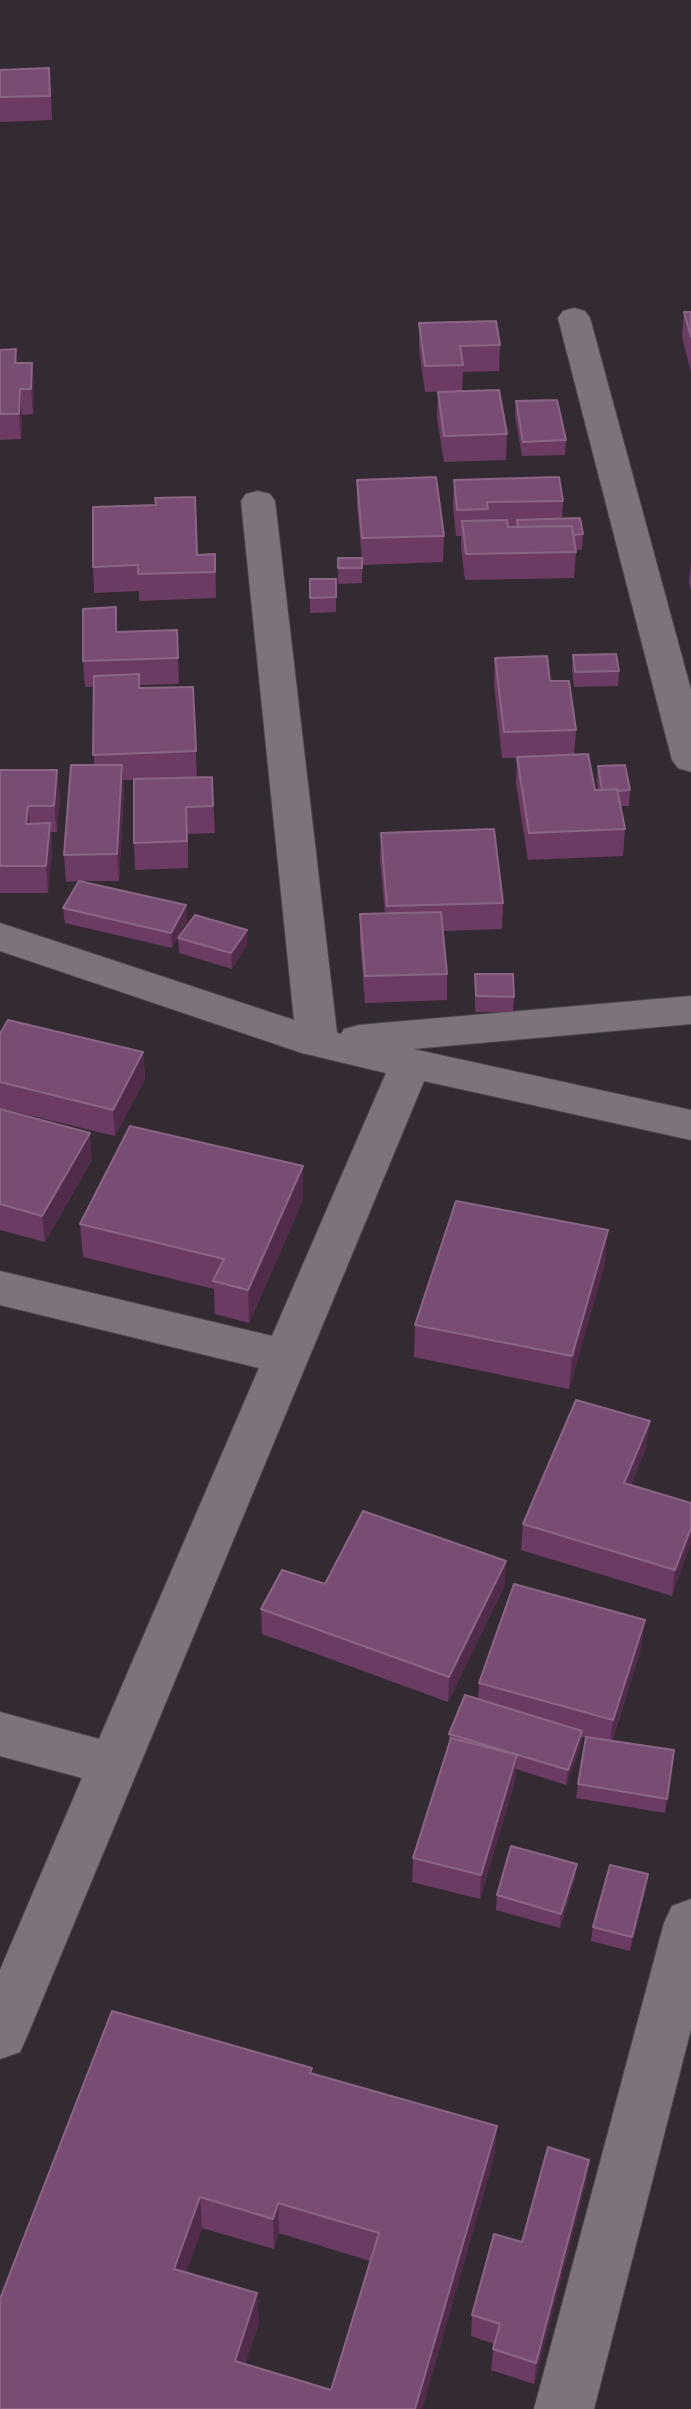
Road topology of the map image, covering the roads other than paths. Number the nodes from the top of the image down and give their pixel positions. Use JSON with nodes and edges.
{"nodes":[{"id":1,"x":574,"y":318,"type":"dead end"},
{"id":2,"x":258,"y":501,"type":"dead end"},
{"id":3,"x":691,"y":760,"type":"edge"},
{"id":4,"x":0,"y":937,"type":"edge"},
{"id":5,"x":691,"y":1010,"type":"edge"},
{"id":6,"x":317,"y":1043,"type":"junction"},
{"id":7,"x":411,"y":1063,"type":"junction"},
{"id":8,"x":691,"y":1125,"type":"edge"},
{"id":9,"x":0,"y":1288,"type":"edge"},
{"id":10,"x":286,"y":1357,"type":"junction"},
{"id":11,"x":0,"y":1734,"type":"edge"},
{"id":12,"x":114,"y":1765,"type":"junction"},
{"id":13,"x":691,"y":1923,"type":"edge"},
{"id":14,"x":0,"y":2034,"type":"edge"},
{"id":15,"x":564,"y":2409,"type":"edge"}],
"edges":[{"from":1,"to":3,"type":"street"},
{"from":2,"to":6,"type":"street"},
{"from":4,"to":6,"type":"street"},
{"from":5,"to":6,"type":"street"},
{"from":6,"to":7,"type":"street"},
{"from":7,"to":8,"type":"street"},
{"from":7,"to":10,"type":"street"},
{"from":9,"to":10,"type":"street"},
{"from":10,"to":12,"type":"street"},
{"from":11,"to":12,"type":"street"},
{"from":12,"to":14,"type":"street"},
{"from":13,"to":15,"type":"street"}]}
